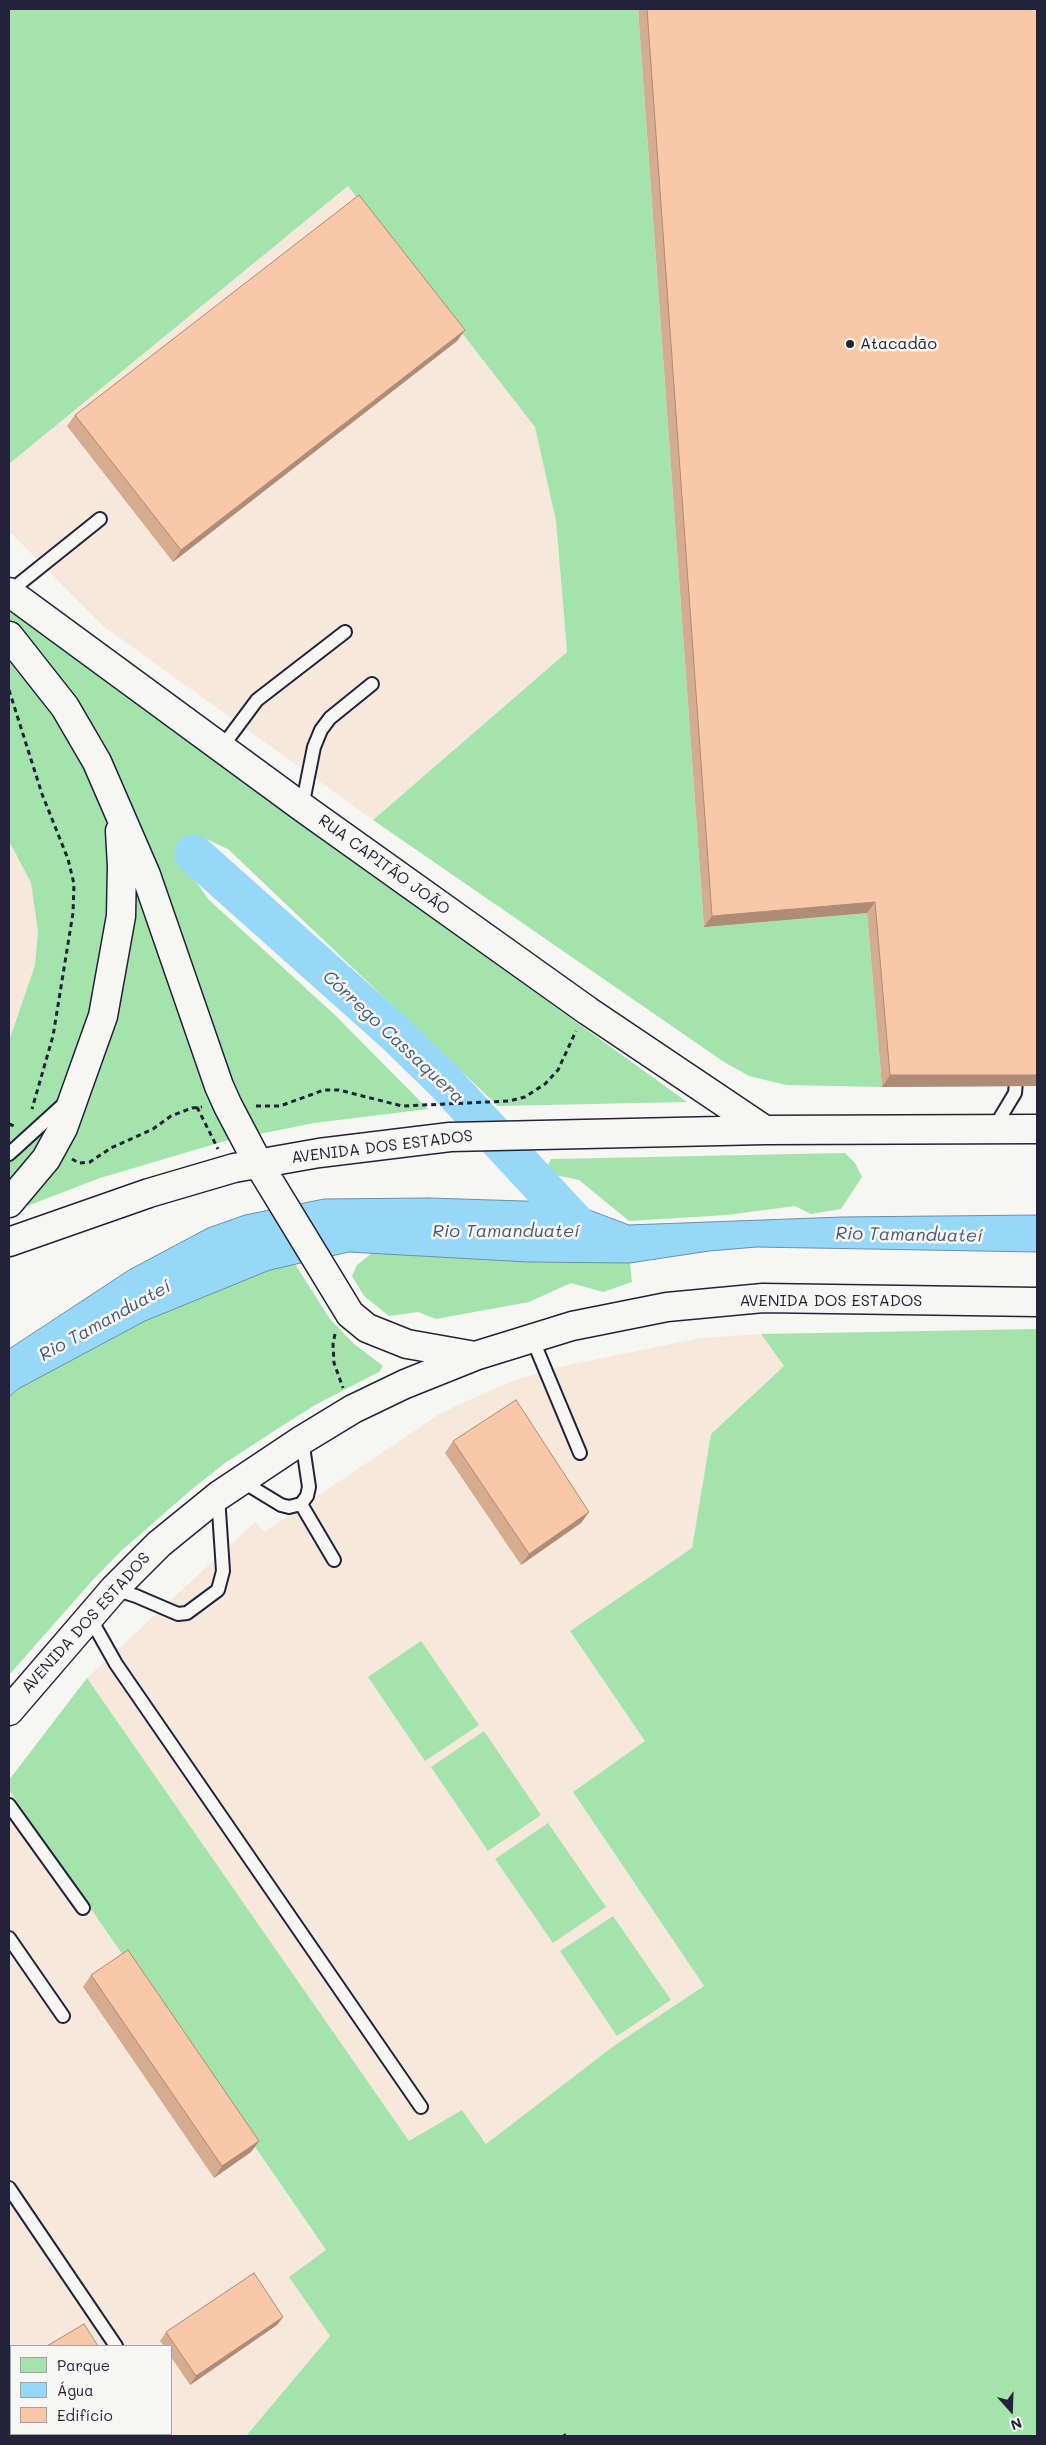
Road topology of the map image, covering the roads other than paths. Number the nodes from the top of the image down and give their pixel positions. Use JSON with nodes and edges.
{"nodes":[{"id":1,"x":100,"y":519,"type":"dead end"},
{"id":2,"x":9,"y":592,"type":"edge"},
{"id":3,"x":345,"y":632,"type":"dead end"},
{"id":4,"x":9,"y":636,"type":"edge"},
{"id":5,"x":372,"y":684,"type":"dead end"},
{"id":6,"x":222,"y":747,"type":"junction"},
{"id":7,"x":118,"y":807,"type":"junction"},
{"id":8,"x":302,"y":807,"type":"junction"},
{"id":9,"x":1016,"y":1055,"type":"edge"},
{"id":10,"x":77,"y":1092,"type":"junction"},
{"id":11,"x":994,"y":1128,"type":"junction"},
{"id":12,"x":1037,"y":1129,"type":"edge"},
{"id":13,"x":765,"y":1130,"type":"junction"},
{"id":14,"x":9,"y":1154,"type":"edge"},
{"id":15,"x":258,"y":1163,"type":"junction"},
{"id":16,"x":9,"y":1203,"type":"edge"},
{"id":17,"x":9,"y":1242,"type":"edge"},
{"id":18,"x":1037,"y":1302,"type":"edge"},
{"id":19,"x":532,"y":1338,"type":"junction"},
{"id":20,"x":475,"y":1356,"type":"junction"},
{"id":21,"x":302,"y":1440,"type":"junction"},
{"id":22,"x":580,"y":1453,"type":"dead end"},
{"id":23,"x":240,"y":1480,"type":"junction"},
{"id":24,"x":218,"y":1496,"type":"junction"},
{"id":25,"x":301,"y":1504,"type":"junction"},
{"id":26,"x":334,"y":1560,"type":"dead end"},
{"id":27,"x":114,"y":1589,"type":"junction"},
{"id":28,"x":89,"y":1616,"type":"junction"},
{"id":29,"x":9,"y":1710,"type":"edge"},
{"id":30,"x":9,"y":1804,"type":"edge"},
{"id":31,"x":83,"y":1908,"type":"dead end"},
{"id":32,"x":9,"y":1938,"type":"edge"},
{"id":33,"x":63,"y":2016,"type":"dead end"},
{"id":34,"x":422,"y":2107,"type":"dead end"},
{"id":35,"x":9,"y":2188,"type":"edge"},
{"id":36,"x":115,"y":2345,"type":"edge"}],
"edges":[{"from":1,"to":2,"type":"lane"},
{"from":2,"to":6,"type":"highway","name":"RUA CAPITÃO JOÃO"},
{"from":3,"to":6,"type":"lane"},
{"from":4,"to":7,"type":"highway"},
{"from":5,"to":8,"type":"lane"},
{"from":6,"to":8,"type":"highway","name":"RUA CAPITÃO JOÃO"},
{"from":7,"to":10,"type":"highway"},
{"from":7,"to":15,"type":"highway"},
{"from":8,"to":13,"type":"highway","name":"RUA CAPITÃO JOÃO"},
{"from":9,"to":11,"type":"lane"},
{"from":10,"to":14,"type":"lane"},
{"from":10,"to":16,"type":"highway"},
{"from":11,"to":12,"type":"highway","name":"AVENIDA DOS ESTADOS"},
{"from":11,"to":13,"type":"highway","name":"AVENIDA DOS ESTADOS"},
{"from":13,"to":15,"type":"highway","name":"AVENIDA DOS ESTADOS"},
{"from":15,"to":17,"type":"highway","name":"AVENIDA DOS ESTADOS"},
{"from":15,"to":20,"type":"highway"},
{"from":18,"to":19,"type":"highway","name":"AVENIDA DOS ESTADOS"},
{"from":19,"to":20,"type":"highway","name":"AVENIDA DOS ESTADOS"},
{"from":19,"to":22,"type":"lane"},
{"from":20,"to":21,"type":"highway","name":"AVENIDA DOS ESTADOS"},
{"from":21,"to":23,"type":"highway","name":"AVENIDA DOS ESTADOS"},
{"from":21,"to":25,"type":"lane"},
{"from":23,"to":24,"type":"highway","name":"AVENIDA DOS ESTADOS"},
{"from":23,"to":25,"type":"lane"},
{"from":24,"to":27,"type":"highway","name":"AVENIDA DOS ESTADOS"},
{"from":24,"to":27,"type":"lane"},
{"from":25,"to":26,"type":"lane"},
{"from":27,"to":28,"type":"highway","name":"AVENIDA DOS ESTADOS"},
{"from":28,"to":29,"type":"highway","name":"AVENIDA DOS ESTADOS"},
{"from":28,"to":34,"type":"lane"},
{"from":30,"to":31,"type":"lane"},
{"from":32,"to":33,"type":"lane"},
{"from":35,"to":36,"type":"lane"}]}
